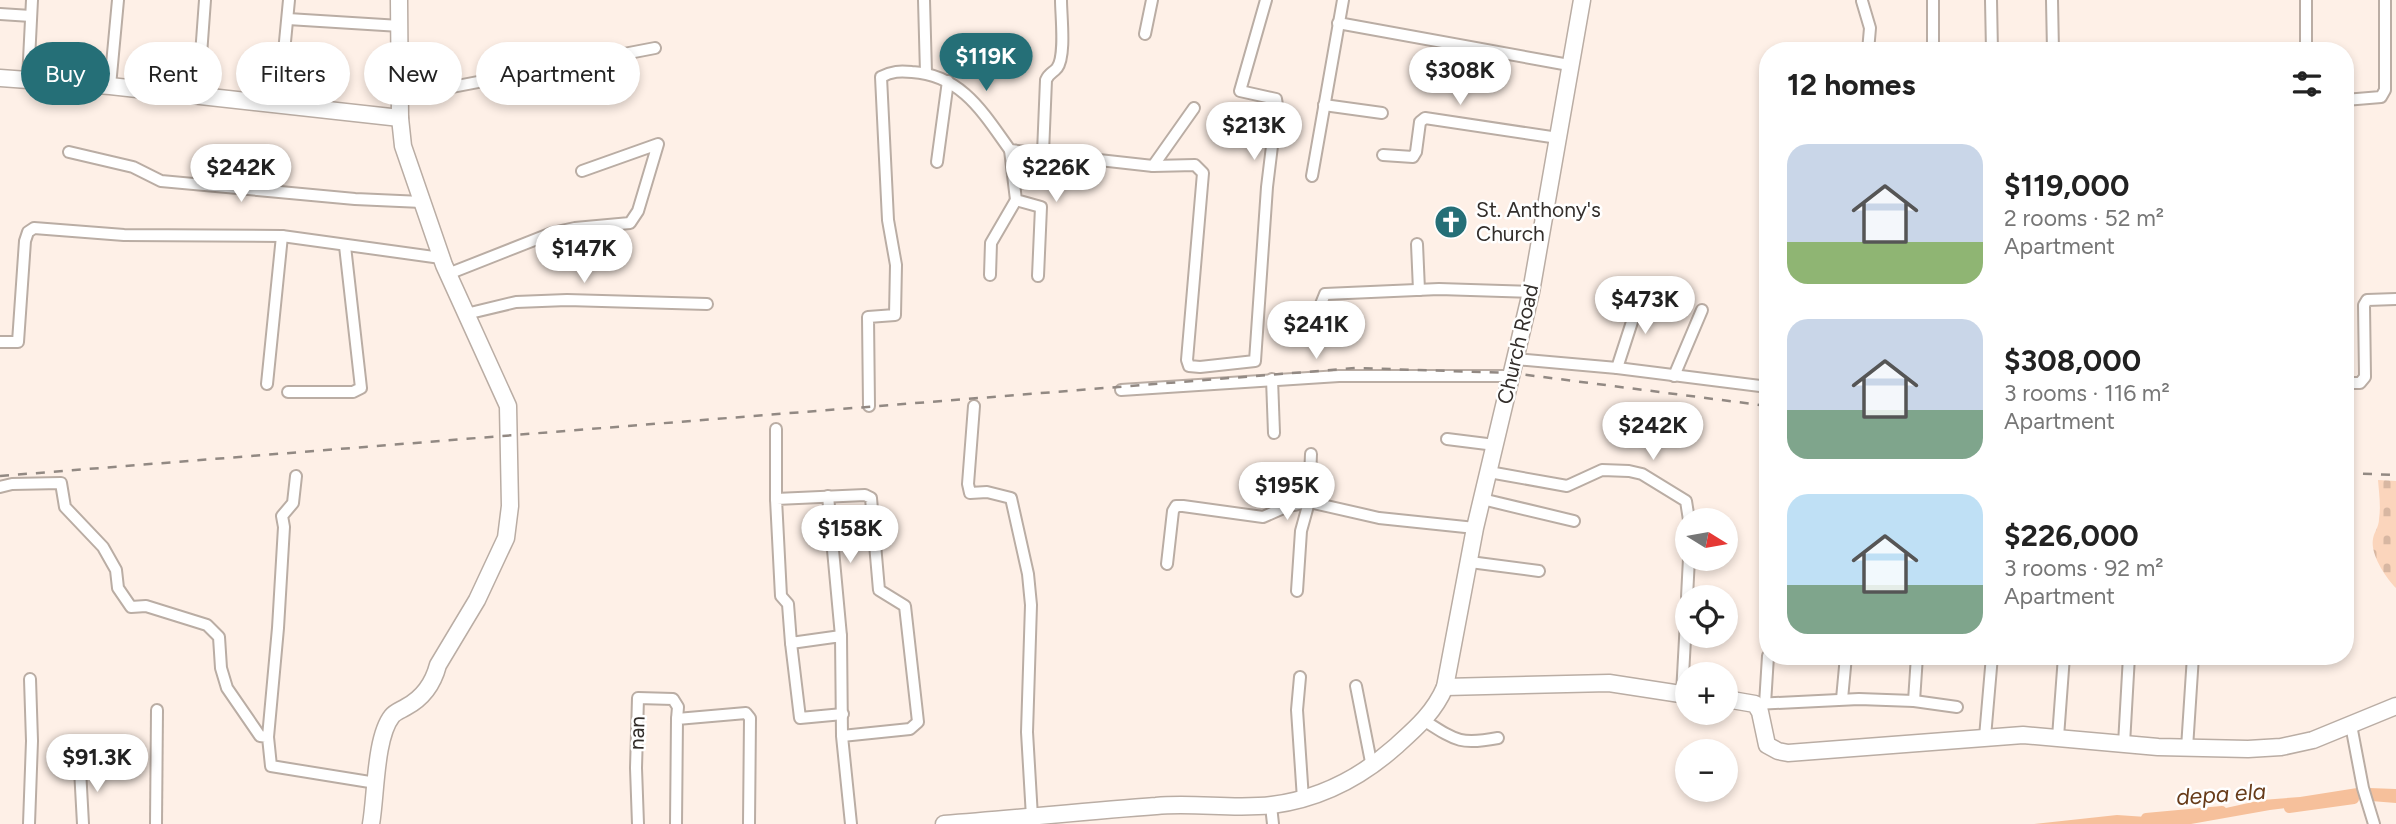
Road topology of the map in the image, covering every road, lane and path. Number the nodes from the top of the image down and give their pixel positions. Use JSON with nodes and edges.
{"nodes":[{"id":1,"x":32,"y":0,"type":"edge"},
{"id":2,"x":118,"y":0,"type":"edge"},
{"id":3,"x":205,"y":0,"type":"edge"},
{"id":4,"x":289,"y":0,"type":"edge"},
{"id":5,"x":399,"y":0,"type":"edge"},
{"id":6,"x":924,"y":0,"type":"edge"},
{"id":7,"x":1061,"y":0,"type":"edge"},
{"id":8,"x":1152,"y":0,"type":"edge"},
{"id":9,"x":1266,"y":0,"type":"edge"},
{"id":10,"x":1343,"y":0,"type":"edge"},
{"id":11,"x":1582,"y":0,"type":"edge"},
{"id":12,"x":1933,"y":0,"type":"edge"},
{"id":13,"x":1991,"y":0,"type":"edge"},
{"id":14,"x":2052,"y":0,"type":"edge"},
{"id":15,"x":2306,"y":0,"type":"edge"},
{"id":16,"x":2385,"y":0,"type":"edge"},
{"id":17,"x":1862,"y":1,"type":"edge"},
{"id":18,"x":0,"y":14,"type":"edge"},
{"id":19,"x":31,"y":16,"type":"junction"},
{"id":20,"x":288,"y":19,"type":"junction"},
{"id":21,"x":1338,"y":23,"type":"junction"},
{"id":22,"x":400,"y":26,"type":"junction"},
{"id":23,"x":1145,"y":34,"type":"dead end"},
{"id":24,"x":30,"y":42,"type":"edge"},
{"id":25,"x":202,"y":42,"type":"edge"},
{"id":26,"x":286,"y":42,"type":"edge"},
{"id":27,"x":400,"y":42,"type":"edge"},
{"id":28,"x":1869,"y":42,"type":"edge"},
{"id":29,"x":1933,"y":42,"type":"edge"},
{"id":30,"x":1992,"y":42,"type":"edge"},
{"id":31,"x":2053,"y":42,"type":"edge"},
{"id":32,"x":2306,"y":42,"type":"edge"},
{"id":33,"x":655,"y":48,"type":"dead end"},
{"id":34,"x":1569,"y":65,"type":"junction"},
{"id":35,"x":926,"y":73,"type":"junction"},
{"id":36,"x":0,"y":78,"type":"edge"},
{"id":37,"x":21,"y":80,"type":"edge"},
{"id":38,"x":948,"y":81,"type":"junction"},
{"id":39,"x":462,"y":85,"type":"edge"},
{"id":40,"x":110,"y":86,"type":"joint"},
{"id":41,"x":124,"y":88,"type":"edge"},
{"id":42,"x":2354,"y":99,"type":"edge"},
{"id":43,"x":288,"y":105,"type":"edge"},
{"id":44,"x":400,"y":105,"type":"edge"},
{"id":45,"x":1324,"y":105,"type":"junction"},
{"id":46,"x":1195,"y":108,"type":"dead end"},
{"id":47,"x":1382,"y":113,"type":"dead end"},
{"id":48,"x":400,"y":118,"type":"junction"},
{"id":49,"x":1558,"y":138,"type":"junction"},
{"id":50,"x":1010,"y":150,"type":"junction"},
{"id":51,"x":69,"y":152,"type":"dead end"},
{"id":52,"x":1043,"y":153,"type":"junction"},
{"id":53,"x":1383,"y":155,"type":"dead end"},
{"id":54,"x":937,"y":162,"type":"dead end"},
{"id":55,"x":1153,"y":166,"type":"junction"},
{"id":56,"x":582,"y":171,"type":"dead end"},
{"id":57,"x":1312,"y":176,"type":"dead end"},
{"id":58,"x":1016,"y":200,"type":"junction"},
{"id":59,"x":422,"y":202,"type":"junction"},
{"id":60,"x":282,"y":236,"type":"junction"},
{"id":61,"x":1417,"y":244,"type":"dead end"},
{"id":62,"x":345,"y":246,"type":"junction"},
{"id":63,"x":441,"y":258,"type":"junction"},
{"id":64,"x":448,"y":274,"type":"junction"},
{"id":65,"x":990,"y":275,"type":"dead end"},
{"id":66,"x":1038,"y":276,"type":"dead end"},
{"id":67,"x":1419,"y":290,"type":"junction"},
{"id":68,"x":1531,"y":292,"type":"junction"},
{"id":69,"x":1642,"y":293,"type":"dead end"},
{"id":70,"x":2396,"y":299,"type":"edge"},
{"id":71,"x":707,"y":304,"type":"dead end"},
{"id":72,"x":1702,"y":310,"type":"dead end"},
{"id":73,"x":466,"y":314,"type":"junction"},
{"id":74,"x":1322,"y":327,"type":"dead end"},
{"id":75,"x":0,"y":342,"type":"edge"},
{"id":76,"x":1516,"y":359,"type":"junction"},
{"id":77,"x":1617,"y":368,"type":"junction"},
{"id":78,"x":1512,"y":376,"type":"junction"},
{"id":79,"x":1674,"y":376,"type":"junction"},
{"id":80,"x":1272,"y":379,"type":"junction"},
{"id":81,"x":2354,"y":383,"type":"edge"},
{"id":82,"x":267,"y":384,"type":"dead end"},
{"id":83,"x":1759,"y":386,"type":"edge"},
{"id":84,"x":1121,"y":390,"type":"dead end"},
{"id":85,"x":288,"y":392,"type":"dead end"},
{"id":86,"x":974,"y":406,"type":"dead end"},
{"id":87,"x":869,"y":407,"type":"dead end"},
{"id":88,"x":776,"y":429,"type":"dead end"},
{"id":89,"x":1274,"y":433,"type":"dead end"},
{"id":90,"x":1447,"y":439,"type":"dead end"},
{"id":91,"x":1495,"y":445,"type":"junction"},
{"id":92,"x":1311,"y":454,"type":"dead end"},
{"id":93,"x":1489,"y":472,"type":"junction"},
{"id":94,"x":296,"y":476,"type":"dead end"},
{"id":95,"x":0,"y":487,"type":"edge"},
{"id":96,"x":828,"y":496,"type":"junction"},
{"id":97,"x":776,"y":499,"type":"junction"},
{"id":98,"x":1482,"y":499,"type":"junction"},
{"id":99,"x":1309,"y":502,"type":"junction"},
{"id":100,"x":1687,"y":508,"type":"edge"},
{"id":101,"x":1574,"y":521,"type":"dead end"},
{"id":102,"x":1475,"y":528,"type":"junction"},
{"id":103,"x":1470,"y":562,"type":"junction"},
{"id":104,"x":1167,"y":564,"type":"dead end"},
{"id":105,"x":1539,"y":571,"type":"dead end"},
{"id":106,"x":1297,"y":591,"type":"dead end"},
{"id":107,"x":841,"y":636,"type":"junction"},
{"id":108,"x":791,"y":643,"type":"junction"},
{"id":109,"x":1766,"y":665,"type":"edge"},
{"id":110,"x":1845,"y":665,"type":"edge"},
{"id":111,"x":1916,"y":665,"type":"edge"},
{"id":112,"x":1991,"y":665,"type":"edge"},
{"id":113,"x":2063,"y":665,"type":"edge"},
{"id":114,"x":2128,"y":665,"type":"edge"},
{"id":115,"x":2192,"y":665,"type":"edge"},
{"id":116,"x":1300,"y":677,"type":"dead end"},
{"id":117,"x":30,"y":679,"type":"dead end"},
{"id":118,"x":1356,"y":687,"type":"dead end"},
{"id":119,"x":1445,"y":687,"type":"junction"},
{"id":120,"x":1675,"y":693,"type":"edge"},
{"id":121,"x":1842,"y":699,"type":"junction"},
{"id":122,"x":1738,"y":701,"type":"edge"},
{"id":123,"x":1914,"y":701,"type":"junction"},
{"id":124,"x":1760,"y":704,"type":"junction"},
{"id":125,"x":2396,"y":706,"type":"edge"},
{"id":126,"x":1957,"y":708,"type":"dead end"},
{"id":127,"x":157,"y":710,"type":"dead end"},
{"id":128,"x":843,"y":714,"type":"junction"},
{"id":129,"x":677,"y":719,"type":"junction"},
{"id":130,"x":1425,"y":721,"type":"junction"},
{"id":131,"x":2351,"y":725,"type":"junction"},
{"id":132,"x":842,"y":736,"type":"junction"},
{"id":133,"x":268,"y":737,"type":"junction"},
{"id":134,"x":1985,"y":737,"type":"junction"},
{"id":135,"x":2058,"y":737,"type":"junction"},
{"id":136,"x":1499,"y":738,"type":"dead end"},
{"id":137,"x":2124,"y":744,"type":"junction"},
{"id":138,"x":2187,"y":748,"type":"junction"},
{"id":139,"x":1372,"y":767,"type":"junction"},
{"id":140,"x":80,"y":769,"type":"dead end"},
{"id":141,"x":376,"y":783,"type":"junction"},
{"id":142,"x":1303,"y":799,"type":"junction"},
{"id":143,"x":1271,"y":806,"type":"junction"},
{"id":144,"x":1032,"y":817,"type":"junction"},
{"id":145,"x":30,"y":824,"type":"edge"},
{"id":146,"x":83,"y":824,"type":"edge"},
{"id":147,"x":156,"y":824,"type":"edge"},
{"id":148,"x":371,"y":824,"type":"edge"},
{"id":149,"x":638,"y":824,"type":"edge"},
{"id":150,"x":676,"y":824,"type":"edge"},
{"id":151,"x":748,"y":824,"type":"edge"},
{"id":152,"x":851,"y":824,"type":"edge"},
{"id":153,"x":944,"y":824,"type":"edge"},
{"id":154,"x":1273,"y":824,"type":"edge"},
{"id":155,"x":2374,"y":824,"type":"edge"}],
"edges":[{"from":1,"to":19,"type":"street"},
{"from":2,"to":40,"type":"street"},
{"from":3,"to":25,"type":"street"},
{"from":4,"to":20,"type":"street"},
{"from":5,"to":22,"type":"street"},
{"from":6,"to":35,"type":"street"},
{"from":7,"to":52,"type":"street"},
{"from":8,"to":23,"type":"street"},
{"from":9,"to":55,"type":"street"},
{"from":10,"to":21,"type":"street"},
{"from":11,"to":34,"type":"street","name":"Church Road"},
{"from":12,"to":29,"type":"street"},
{"from":13,"to":30,"type":"street"},
{"from":14,"to":31,"type":"street"},
{"from":15,"to":32,"type":"street"},
{"from":16,"to":42,"type":"street"},
{"from":17,"to":28,"type":"street"},
{"from":18,"to":19,"type":"street"},
{"from":19,"to":24,"type":"street"},
{"from":20,"to":22,"type":"street"},
{"from":20,"to":26,"type":"street"},
{"from":21,"to":34,"type":"street"},
{"from":21,"to":45,"type":"street"},
{"from":22,"to":27,"type":"street"},
{"from":33,"to":39,"type":"street"},
{"from":34,"to":49,"type":"street","name":"Church Road"},
{"from":35,"to":38,"type":"street"},
{"from":35,"to":87,"type":"street"},
{"from":36,"to":37,"type":"street"},
{"from":38,"to":50,"type":"street"},
{"from":38,"to":54,"type":"street"},
{"from":40,"to":41,"type":"street"},
{"from":43,"to":48,"type":"street"},
{"from":44,"to":48,"type":"street"},
{"from":45,"to":47,"type":"street"},
{"from":45,"to":57,"type":"street"},
{"from":46,"to":55,"type":"street"},
{"from":48,"to":59,"type":"street"},
{"from":49,"to":53,"type":"street"},
{"from":49,"to":68,"type":"street","name":"Church Road"},
{"from":50,"to":52,"type":"street"},
{"from":50,"to":58,"type":"street"},
{"from":51,"to":59,"type":"street"},
{"from":52,"to":55,"type":"street"},
{"from":56,"to":64,"type":"street"},
{"from":58,"to":65,"type":"street"},
{"from":58,"to":66,"type":"street"},
{"from":59,"to":63,"type":"street"},
{"from":60,"to":62,"type":"street"},
{"from":60,"to":75,"type":"street"},
{"from":60,"to":82,"type":"street"},
{"from":61,"to":67,"type":"street"},
{"from":62,"to":63,"type":"street"},
{"from":62,"to":85,"type":"street"},
{"from":63,"to":64,"type":"street"},
{"from":64,"to":73,"type":"street"},
{"from":67,"to":68,"type":"street"},
{"from":67,"to":74,"type":"street"},
{"from":68,"to":76,"type":"street","name":"Church Road"},
{"from":69,"to":77,"type":"street"},
{"from":70,"to":81,"type":"street"},
{"from":71,"to":73,"type":"street"},
{"from":72,"to":79,"type":"street"},
{"from":73,"to":141,"type":"street"},
{"from":76,"to":77,"type":"street"},
{"from":76,"to":78,"type":"street","name":"Church Road"},
{"from":77,"to":79,"type":"street"},
{"from":78,"to":80,"type":"street"},
{"from":78,"to":91,"type":"street","name":"Church Road"},
{"from":79,"to":83,"type":"street"},
{"from":80,"to":84,"type":"street"},
{"from":80,"to":89,"type":"street"},
{"from":86,"to":144,"type":"street"},
{"from":88,"to":97,"type":"street"},
{"from":90,"to":91,"type":"street"},
{"from":91,"to":93,"type":"street","name":"Church Road"},
{"from":92,"to":99,"type":"street"},
{"from":93,"to":98,"type":"street","name":"Church Road"},
{"from":93,"to":100,"type":"street"},
{"from":94,"to":133,"type":"street"},
{"from":95,"to":133,"type":"street"},
{"from":96,"to":97,"type":"street"},
{"from":96,"to":107,"type":"street"},
{"from":96,"to":132,"type":"street"},
{"from":97,"to":108,"type":"street"},
{"from":98,"to":101,"type":"street"},
{"from":98,"to":102,"type":"street","name":"Church Road"},
{"from":99,"to":102,"type":"street"},
{"from":99,"to":104,"type":"street"},
{"from":99,"to":106,"type":"street"},
{"from":102,"to":103,"type":"street","name":"Church Road"},
{"from":103,"to":105,"type":"street"},
{"from":103,"to":119,"type":"street","name":"Church Road"},
{"from":107,"to":108,"type":"street"},
{"from":107,"to":128,"type":"street"},
{"from":108,"to":128,"type":"street"},
{"from":109,"to":124,"type":"street"},
{"from":110,"to":121,"type":"street"},
{"from":111,"to":123,"type":"street"},
{"from":112,"to":134,"type":"street"},
{"from":113,"to":135,"type":"street"},
{"from":114,"to":137,"type":"street"},
{"from":115,"to":138,"type":"street"},
{"from":116,"to":142,"type":"street"},
{"from":117,"to":145,"type":"street"},
{"from":118,"to":139,"type":"street"},
{"from":119,"to":120,"type":"street"},
{"from":119,"to":130,"type":"street","name":"Church Road"},
{"from":121,"to":123,"type":"street"},
{"from":121,"to":124,"type":"street"},
{"from":122,"to":124,"type":"street"},
{"from":123,"to":126,"type":"street"},
{"from":124,"to":134,"type":"street"},
{"from":125,"to":131,"type":"street"},
{"from":127,"to":147,"type":"street"},
{"from":128,"to":132,"type":"street"},
{"from":129,"to":149,"type":"street","name":"nan"},
{"from":129,"to":150,"type":"street"},
{"from":129,"to":151,"type":"street"},
{"from":130,"to":136,"type":"street"},
{"from":130,"to":139,"type":"street","name":"Church Road"},
{"from":131,"to":138,"type":"street"},
{"from":131,"to":155,"type":"street"},
{"from":132,"to":152,"type":"street"},
{"from":133,"to":141,"type":"street"},
{"from":134,"to":135,"type":"street"},
{"from":135,"to":137,"type":"street"},
{"from":137,"to":138,"type":"street"},
{"from":139,"to":142,"type":"street","name":"Church Road"},
{"from":140,"to":146,"type":"street"},
{"from":141,"to":148,"type":"street"},
{"from":142,"to":143,"type":"street","name":"Church Road"},
{"from":143,"to":144,"type":"street","name":"Church Road"},
{"from":143,"to":154,"type":"street"},
{"from":144,"to":153,"type":"street","name":"Church Road"}]}
